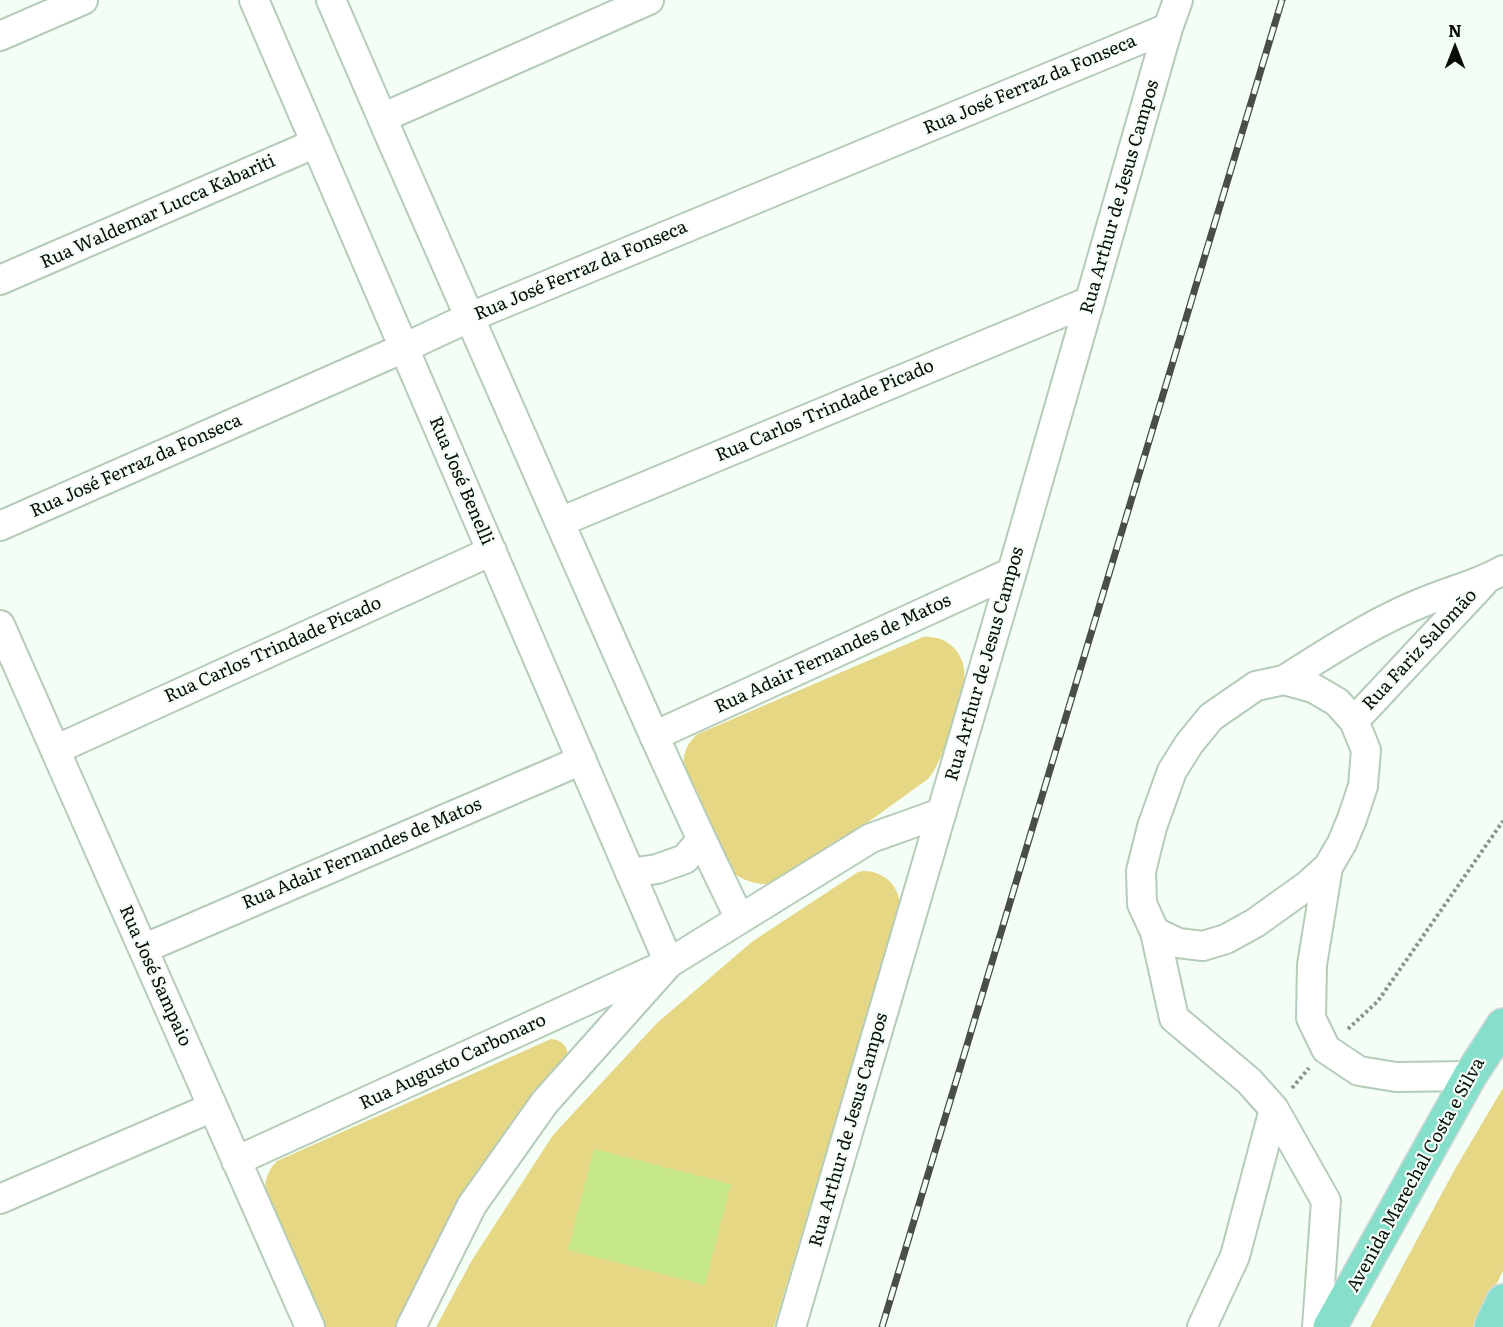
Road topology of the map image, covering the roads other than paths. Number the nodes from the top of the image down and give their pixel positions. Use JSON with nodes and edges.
{"nodes":[{"id":1,"x":82,"y":0,"type":"edge"},
{"id":2,"x":254,"y":0,"type":"edge"},
{"id":3,"x":331,"y":0,"type":"edge"},
{"id":4,"x":649,"y":0,"type":"edge"},
{"id":5,"x":1178,"y":0,"type":"edge"},
{"id":6,"x":1168,"y":28,"type":"junction"},
{"id":7,"x":0,"y":36,"type":"edge"},
{"id":8,"x":382,"y":118,"type":"junction"},
{"id":9,"x":316,"y":143,"type":"junction"},
{"id":10,"x":0,"y":280,"type":"edge"},
{"id":11,"x":1090,"y":301,"type":"junction"},
{"id":12,"x":468,"y":318,"type":"junction"},
{"id":13,"x":404,"y":348,"type":"junction"},
{"id":14,"x":560,"y":522,"type":"junction"},
{"id":15,"x":0,"y":526,"type":"edge"},
{"id":16,"x":492,"y":551,"type":"junction"},
{"id":17,"x":1012,"y":572,"type":"junction"},
{"id":18,"x":1495,"y":575,"type":"edge"},
{"id":19,"x":0,"y":626,"type":"edge"},
{"id":20,"x":1284,"y":680,"type":"junction"},
{"id":21,"x":1354,"y":721,"type":"junction"},
{"id":22,"x":654,"y":736,"type":"junction"},
{"id":23,"x":55,"y":750,"type":"junction"},
{"id":24,"x":582,"y":760,"type":"junction"},
{"id":25,"x":941,"y":813,"type":"junction"},
{"id":26,"x":701,"y":840,"type":"junction"},
{"id":27,"x":1328,"y":867,"type":"junction"},
{"id":28,"x":630,"y":873,"type":"junction"},
{"id":29,"x":740,"y":919,"type":"junction"},
{"id":30,"x":1155,"y":932,"type":"junction"},
{"id":31,"x":143,"y":948,"type":"junction"},
{"id":32,"x":669,"y":963,"type":"junction"},
{"id":33,"x":1503,"y":1025,"type":"edge"},
{"id":34,"x":1470,"y":1076,"type":"junction"},
{"id":35,"x":213,"y":1107,"type":"junction"},
{"id":36,"x":1274,"y":1109,"type":"junction"},
{"id":37,"x":236,"y":1161,"type":"junction"},
{"id":38,"x":0,"y":1199,"type":"edge"},
{"id":39,"x":1503,"y":1301,"type":"edge"},
{"id":40,"x":310,"y":1327,"type":"edge"},
{"id":41,"x":411,"y":1327,"type":"edge"},
{"id":42,"x":791,"y":1327,"type":"edge"},
{"id":43,"x":1202,"y":1327,"type":"edge"},
{"id":44,"x":1317,"y":1327,"type":"edge"},
{"id":45,"x":1330,"y":1327,"type":"edge"},
{"id":46,"x":1491,"y":1327,"type":"edge"}],
"edges":[{"from":1,"to":7,"type":"street"},
{"from":2,"to":9,"type":"street","name":"Rua José Benelli"},
{"from":3,"to":8,"type":"street"},
{"from":4,"to":8,"type":"street"},
{"from":5,"to":6,"type":"street","name":"Rua Arthur de Jesus Campos"},
{"from":6,"to":11,"type":"street","name":"Rua Arthur de Jesus Campos"},
{"from":6,"to":12,"type":"street","name":"Rua José Ferraz da Fonseca"},
{"from":8,"to":12,"type":"street"},
{"from":9,"to":10,"type":"street","name":"Rua Waldemar Lucca Kabariti"},
{"from":9,"to":13,"type":"street","name":"Rua José Benelli"},
{"from":11,"to":14,"type":"street","name":"Rua Carlos Trindade Picado"},
{"from":11,"to":17,"type":"street","name":"Rua Arthur de Jesus Campos"},
{"from":12,"to":13,"type":"street","name":"Rua José Ferraz da Fonseca"},
{"from":12,"to":14,"type":"street"},
{"from":13,"to":15,"type":"street","name":"Rua José Ferraz da Fonseca"},
{"from":13,"to":16,"type":"street","name":"Rua José Benelli"},
{"from":14,"to":22,"type":"street"},
{"from":16,"to":23,"type":"street","name":"Rua Carlos Trindade Picado"},
{"from":16,"to":24,"type":"street","name":"Rua José Benelli"},
{"from":17,"to":22,"type":"street","name":"Rua Adair Fernandes de Matos"},
{"from":17,"to":25,"type":"street","name":"Rua Arthur de Jesus Campos"},
{"from":18,"to":20,"type":"street","name":"Rua Fariz Salomão"},
{"from":18,"to":21,"type":"street","name":"Rua Fariz Salomão"},
{"from":19,"to":23,"type":"street","name":"Rua José Sampaio"},
{"from":20,"to":21,"type":"street"},
{"from":20,"to":30,"type":"street"},
{"from":21,"to":27,"type":"street"},
{"from":22,"to":26,"type":"street"},
{"from":23,"to":31,"type":"street","name":"Rua José Sampaio"},
{"from":24,"to":28,"type":"street","name":"Rua José Benelli"},
{"from":24,"to":31,"type":"street","name":"Rua Adair Fernandes de Matos"},
{"from":25,"to":29,"type":"street"},
{"from":25,"to":42,"type":"street","name":"Rua Arthur de Jesus Campos"},
{"from":26,"to":28,"type":"street"},
{"from":26,"to":29,"type":"street"},
{"from":27,"to":30,"type":"street"},
{"from":27,"to":34,"type":"street"},
{"from":28,"to":32,"type":"street","name":"Rua José Benelli"},
{"from":29,"to":32,"type":"street"},
{"from":30,"to":36,"type":"street"},
{"from":31,"to":35,"type":"street","name":"Rua José Sampaio"},
{"from":32,"to":37,"type":"street","name":"Rua Augusto Carbonaro"},
{"from":32,"to":41,"type":"street"},
{"from":33,"to":34,"type":"main road","name":"Avenida Marechal Costa e Silva"},
{"from":34,"to":45,"type":"main road","name":"Avenida Marechal Costa e Silva"},
{"from":35,"to":37,"type":"street","name":"Rua José Sampaio"},
{"from":35,"to":38,"type":"street"},
{"from":36,"to":43,"type":"street"},
{"from":36,"to":44,"type":"street"},
{"from":37,"to":40,"type":"street","name":"Rua José Sampaio"},
{"from":39,"to":46,"type":"main road"}]}
